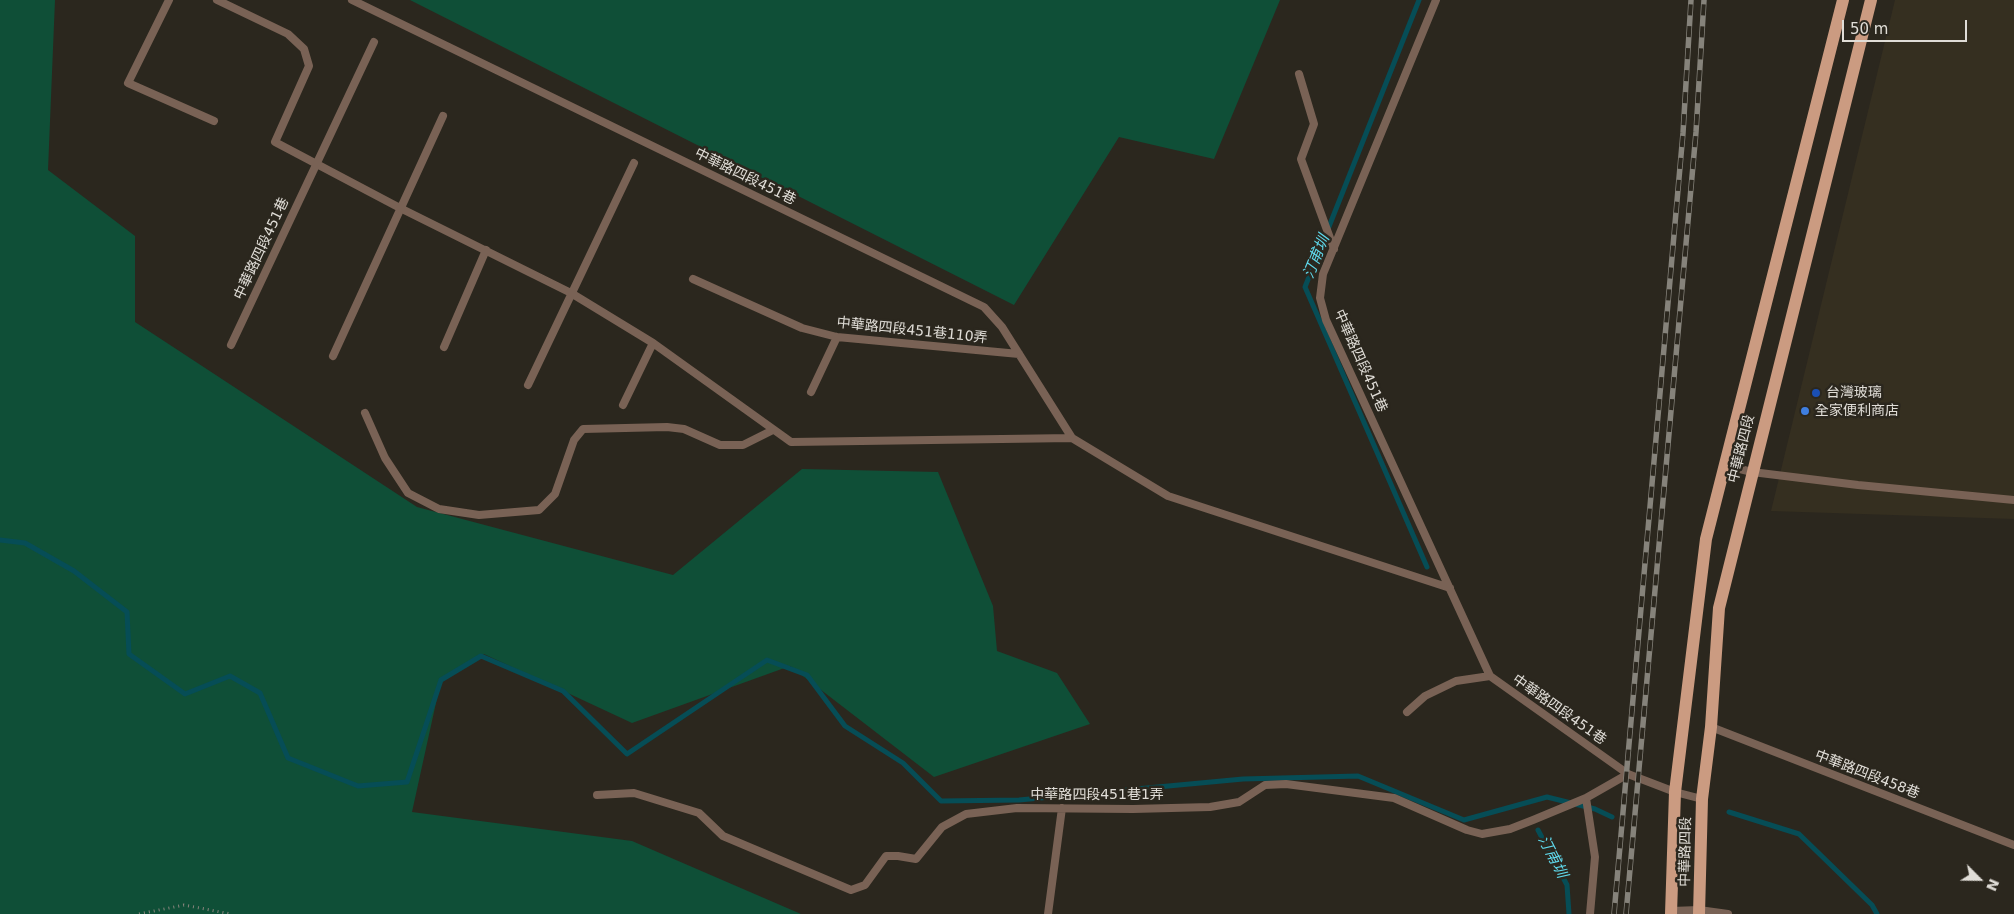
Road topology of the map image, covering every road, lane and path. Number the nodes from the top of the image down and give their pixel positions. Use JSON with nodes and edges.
{"nodes":[{"id":1,"x":169,"y":0,"type":"edge"},
{"id":2,"x":217,"y":0,"type":"edge"},
{"id":3,"x":352,"y":0,"type":"edge"},
{"id":4,"x":1436,"y":0,"type":"edge"},
{"id":5,"x":1843,"y":0,"type":"edge"},
{"id":6,"x":1871,"y":0,"type":"edge"},
{"id":7,"x":374,"y":42,"type":"dead end"},
{"id":8,"x":1299,"y":74,"type":"dead end"},
{"id":9,"x":442,"y":116,"type":"dead end"},
{"id":10,"x":214,"y":121,"type":"dead end"},
{"id":11,"x":316,"y":164,"type":"junction"},
{"id":12,"x":634,"y":164,"type":"dead end"},
{"id":13,"x":400,"y":208,"type":"junction"},
{"id":14,"x":1334,"y":249,"type":"junction"},
{"id":15,"x":486,"y":250,"type":"junction"},
{"id":16,"x":694,"y":279,"type":"dead end"},
{"id":17,"x":572,"y":293,"type":"junction"},
{"id":18,"x":837,"y":337,"type":"junction"},
{"id":19,"x":653,"y":343,"type":"junction"},
{"id":20,"x":231,"y":345,"type":"dead end"},
{"id":21,"x":444,"y":347,"type":"dead end"},
{"id":22,"x":1018,"y":354,"type":"junction"},
{"id":23,"x":333,"y":356,"type":"dead end"},
{"id":24,"x":528,"y":385,"type":"dead end"},
{"id":25,"x":811,"y":392,"type":"dead end"},
{"id":26,"x":623,"y":405,"type":"dead end"},
{"id":27,"x":365,"y":413,"type":"dead end"},
{"id":28,"x":773,"y":430,"type":"junction"},
{"id":29,"x":1072,"y":438,"type":"junction"},
{"id":30,"x":1724,"y":465,"type":"junction"},
{"id":31,"x":1752,"y":472,"type":"junction"},
{"id":32,"x":2014,"y":500,"type":"edge"},
{"id":33,"x":1450,"y":588,"type":"junction"},
{"id":34,"x":1490,"y":676,"type":"junction"},
{"id":35,"x":1407,"y":712,"type":"dead end"},
{"id":36,"x":1711,"y":728,"type":"junction"},
{"id":37,"x":1628,"y":774,"type":"junction"},
{"id":38,"x":1675,"y":792,"type":"junction"},
{"id":39,"x":597,"y":795,"type":"dead end"},
{"id":40,"x":1586,"y":798,"type":"junction"},
{"id":41,"x":1702,"y":799,"type":"junction"},
{"id":42,"x":1062,"y":808,"type":"junction"},
{"id":43,"x":2014,"y":845,"type":"edge"},
{"id":44,"x":1699,"y":912,"type":"edge"},
{"id":45,"x":1671,"y":913,"type":"edge"},
{"id":46,"x":139,"y":914,"type":"edge"},
{"id":47,"x":231,"y":914,"type":"edge"},
{"id":48,"x":1048,"y":914,"type":"edge"},
{"id":49,"x":1590,"y":914,"type":"edge"},
{"id":50,"x":1728,"y":914,"type":"edge"}],
"edges":[{"from":1,"to":10,"type":"lane"},
{"from":2,"to":11,"type":"lane"},
{"from":3,"to":22,"type":"lane","name":"中華路四段451巷"},
{"from":4,"to":14,"type":"lane","name":"中華路四段451巷"},
{"from":5,"to":30,"type":"main road","name":"中華路四段"},
{"from":6,"to":31,"type":"main road","name":"中華路四段"},
{"from":7,"to":11,"type":"lane","name":"中華路四段451巷"},
{"from":8,"to":14,"type":"lane"},
{"from":9,"to":13,"type":"lane"},
{"from":11,"to":13,"type":"lane"},
{"from":11,"to":20,"type":"lane","name":"中華路四段451巷"},
{"from":12,"to":17,"type":"lane"},
{"from":13,"to":15,"type":"lane"},
{"from":13,"to":23,"type":"lane"},
{"from":14,"to":33,"type":"lane","name":"中華路四段451巷"},
{"from":15,"to":17,"type":"lane"},
{"from":15,"to":21,"type":"lane"},
{"from":16,"to":18,"type":"lane","name":"中華路四段451巷110弄"},
{"from":17,"to":19,"type":"lane"},
{"from":17,"to":24,"type":"lane"},
{"from":18,"to":22,"type":"lane","name":"中華路四段451巷110弄"},
{"from":18,"to":25,"type":"lane"},
{"from":19,"to":26,"type":"lane"},
{"from":19,"to":28,"type":"lane"},
{"from":22,"to":29,"type":"lane","name":"中華路四段451巷"},
{"from":27,"to":28,"type":"lane"},
{"from":28,"to":29,"type":"lane"},
{"from":29,"to":33,"type":"lane","name":"中華路四段451巷"},
{"from":30,"to":31,"type":"lane"},
{"from":30,"to":38,"type":"main road","name":"中華路四段"},
{"from":31,"to":32,"type":"lane"},
{"from":31,"to":36,"type":"main road","name":"中華路四段"},
{"from":33,"to":34,"type":"lane","name":"中華路四段451巷"},
{"from":34,"to":35,"type":"lane"},
{"from":34,"to":37,"type":"lane","name":"中華路四段451巷"},
{"from":36,"to":41,"type":"main road","name":"中華路四段"},
{"from":36,"to":43,"type":"lane","name":"中華路四段458巷"},
{"from":37,"to":38,"type":"lane","name":"中華路四段451巷"},
{"from":37,"to":40,"type":"lane","name":"中華路四段451巷1弄"},
{"from":38,"to":41,"type":"lane","name":"中華路四段451巷"},
{"from":38,"to":45,"type":"main road","name":"中華路四段"},
{"from":39,"to":42,"type":"lane","name":"中華路四段451巷1弄"},
{"from":40,"to":42,"type":"lane","name":"中華路四段451巷1弄"},
{"from":40,"to":49,"type":"lane"},
{"from":41,"to":44,"type":"main road","name":"中華路四段"},
{"from":42,"to":48,"type":"lane"},
{"from":44,"to":45,"type":"lane"},
{"from":44,"to":50,"type":"lane"},
{"from":46,"to":47,"type":"path"}]}
